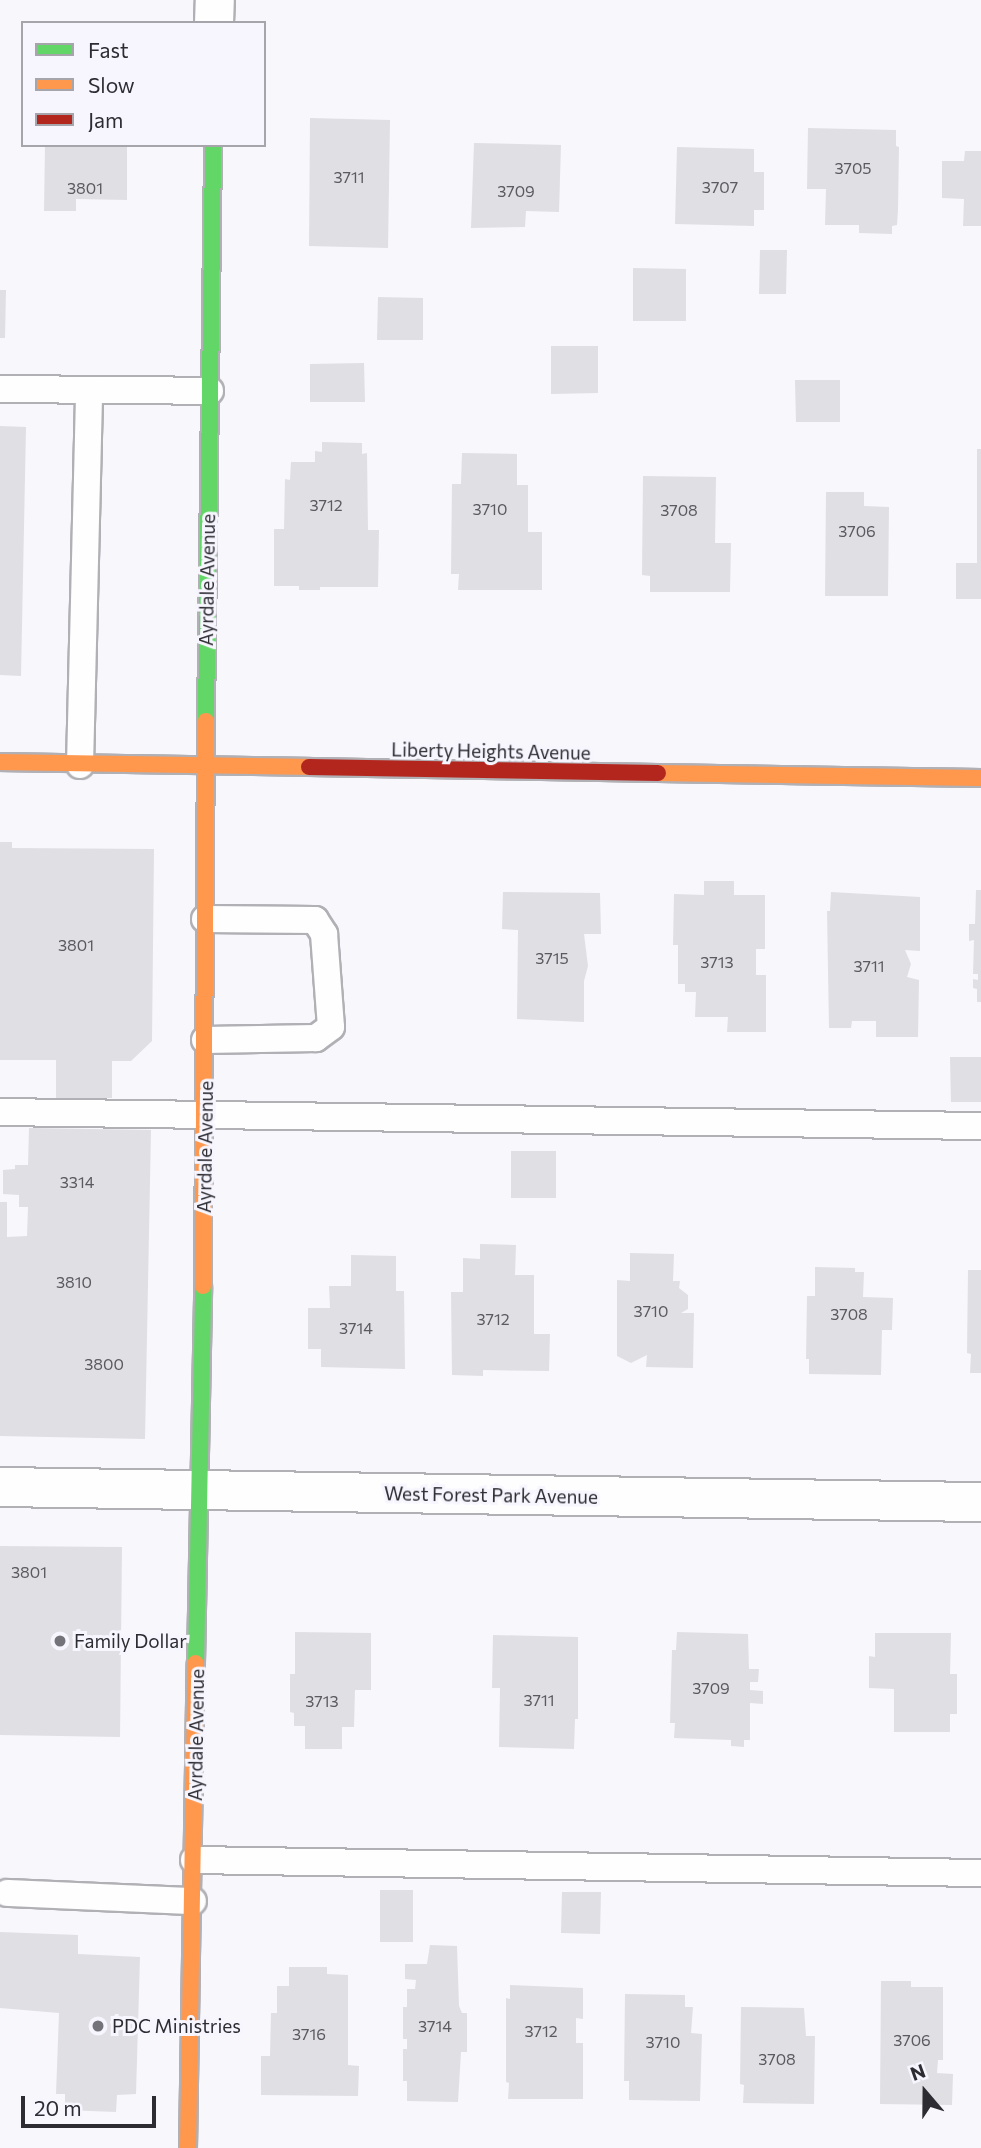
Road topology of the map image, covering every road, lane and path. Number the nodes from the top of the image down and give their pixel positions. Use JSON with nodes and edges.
{"nodes":[{"id":1,"x":215,"y":0,"type":"edge"},
{"id":2,"x":214,"y":21,"type":"edge"},
{"id":3,"x":213,"y":147,"type":"edge"},
{"id":4,"x":0,"y":388,"type":"edge"},
{"id":5,"x":89,"y":390,"type":"junction"},
{"id":6,"x":209,"y":391,"type":"junction"},
{"id":7,"x":0,"y":762,"type":"edge"},
{"id":8,"x":80,"y":765,"type":"junction"},
{"id":9,"x":205,"y":768,"type":"junction"},
{"id":10,"x":981,"y":778,"type":"edge"},
{"id":11,"x":205,"y":919,"type":"junction"},
{"id":12,"x":205,"y":1040,"type":"junction"},
{"id":13,"x":0,"y":1112,"type":"edge"},
{"id":14,"x":206,"y":1116,"type":"junction"},
{"id":15,"x":981,"y":1126,"type":"edge"},
{"id":16,"x":0,"y":1487,"type":"edge"},
{"id":17,"x":200,"y":1490,"type":"junction"},
{"id":18,"x":981,"y":1502,"type":"edge"},
{"id":19,"x":194,"y":1860,"type":"junction"},
{"id":20,"x":981,"y":1873,"type":"edge"},
{"id":21,"x":7,"y":1893,"type":"dead end"},
{"id":22,"x":193,"y":1901,"type":"junction"},
{"id":23,"x":188,"y":2148,"type":"edge"}],
"edges":[{"from":1,"to":2,"type":"street"},
{"from":3,"to":6,"type":"street","name":"Ayrdale Avenue"},
{"from":4,"to":5,"type":"lane"},
{"from":5,"to":6,"type":"lane"},
{"from":5,"to":8,"type":"lane"},
{"from":6,"to":9,"type":"street","name":"Ayrdale Avenue"},
{"from":7,"to":8,"type":"street","name":"Liberty Heights Avenue"},
{"from":8,"to":9,"type":"street","name":"Liberty Heights Avenue"},
{"from":9,"to":10,"type":"street","name":"Liberty Heights Avenue"},
{"from":9,"to":11,"type":"street","name":"Ayrdale Avenue"},
{"from":11,"to":12,"type":"street","name":"Ayrdale Avenue"},
{"from":11,"to":12,"type":"lane"},
{"from":12,"to":14,"type":"street","name":"Ayrdale Avenue"},
{"from":13,"to":14,"type":"lane"},
{"from":14,"to":15,"type":"lane"},
{"from":14,"to":17,"type":"street","name":"Ayrdale Avenue"},
{"from":16,"to":17,"type":"street","name":"West Forest Park Avenue"},
{"from":17,"to":18,"type":"street","name":"West Forest Park Avenue"},
{"from":17,"to":19,"type":"street","name":"Ayrdale Avenue"},
{"from":19,"to":20,"type":"lane"},
{"from":19,"to":22,"type":"street","name":"Ayrdale Avenue"},
{"from":21,"to":22,"type":"lane"},
{"from":22,"to":23,"type":"street","name":"Ayrdale Avenue"}]}
